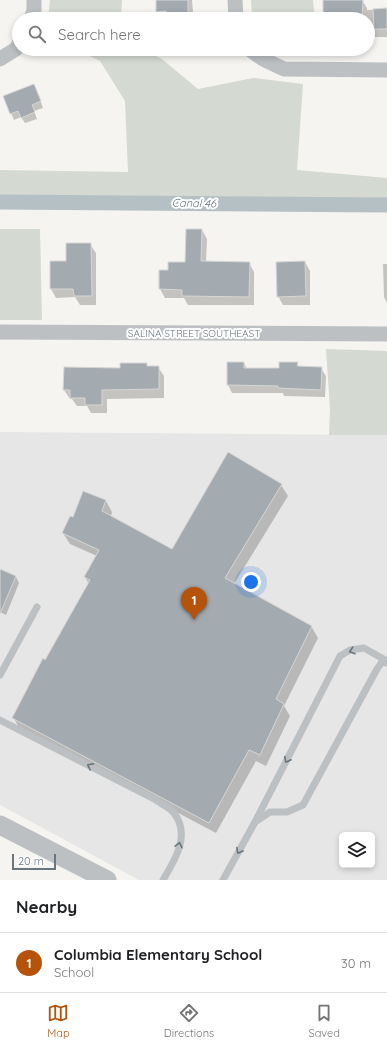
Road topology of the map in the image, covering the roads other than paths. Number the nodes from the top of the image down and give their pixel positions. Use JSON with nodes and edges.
{"nodes":[{"id":1,"x":34,"y":0,"type":"edge"},
{"id":2,"x":235,"y":0,"type":"edge"},
{"id":3,"x":33,"y":12,"type":"edge"},
{"id":4,"x":236,"y":12,"type":"edge"},
{"id":5,"x":12,"y":51,"type":"edge"},
{"id":6,"x":259,"y":56,"type":"edge"},
{"id":7,"x":0,"y":59,"type":"edge"},
{"id":8,"x":387,"y":70,"type":"edge"},
{"id":9,"x":0,"y":332,"type":"edge"},
{"id":10,"x":387,"y":334,"type":"edge"},
{"id":11,"x":37,"y":608,"type":"dead end"},
{"id":12,"x":387,"y":662,"type":"edge"},
{"id":13,"x":0,"y":675,"type":"edge"},
{"id":14,"x":0,"y":720,"type":"edge"},
{"id":15,"x":255,"y":822,"type":"junction"},
{"id":16,"x":0,"y":825,"type":"edge"},
{"id":17,"x":107,"y":880,"type":"edge"},
{"id":18,"x":163,"y":880,"type":"edge"},
{"id":19,"x":223,"y":880,"type":"edge"}],
"edges":[{"from":1,"to":3,"type":"street"},
{"from":2,"to":4,"type":"street"},
{"from":5,"to":7,"type":"street"},
{"from":6,"to":8,"type":"street"},
{"from":9,"to":10,"type":"street","name":"SALINA STREET SOUTHEAST"},
{"from":11,"to":13,"type":"lane"},
{"from":12,"to":15,"type":"lane"},
{"from":12,"to":15,"type":"lane","one_way":true},
{"from":18,"to":14,"type":"lane","one_way":true},
{"from":15,"to":19,"type":"lane","one_way":true},
{"from":16,"to":17,"type":"street"}]}
